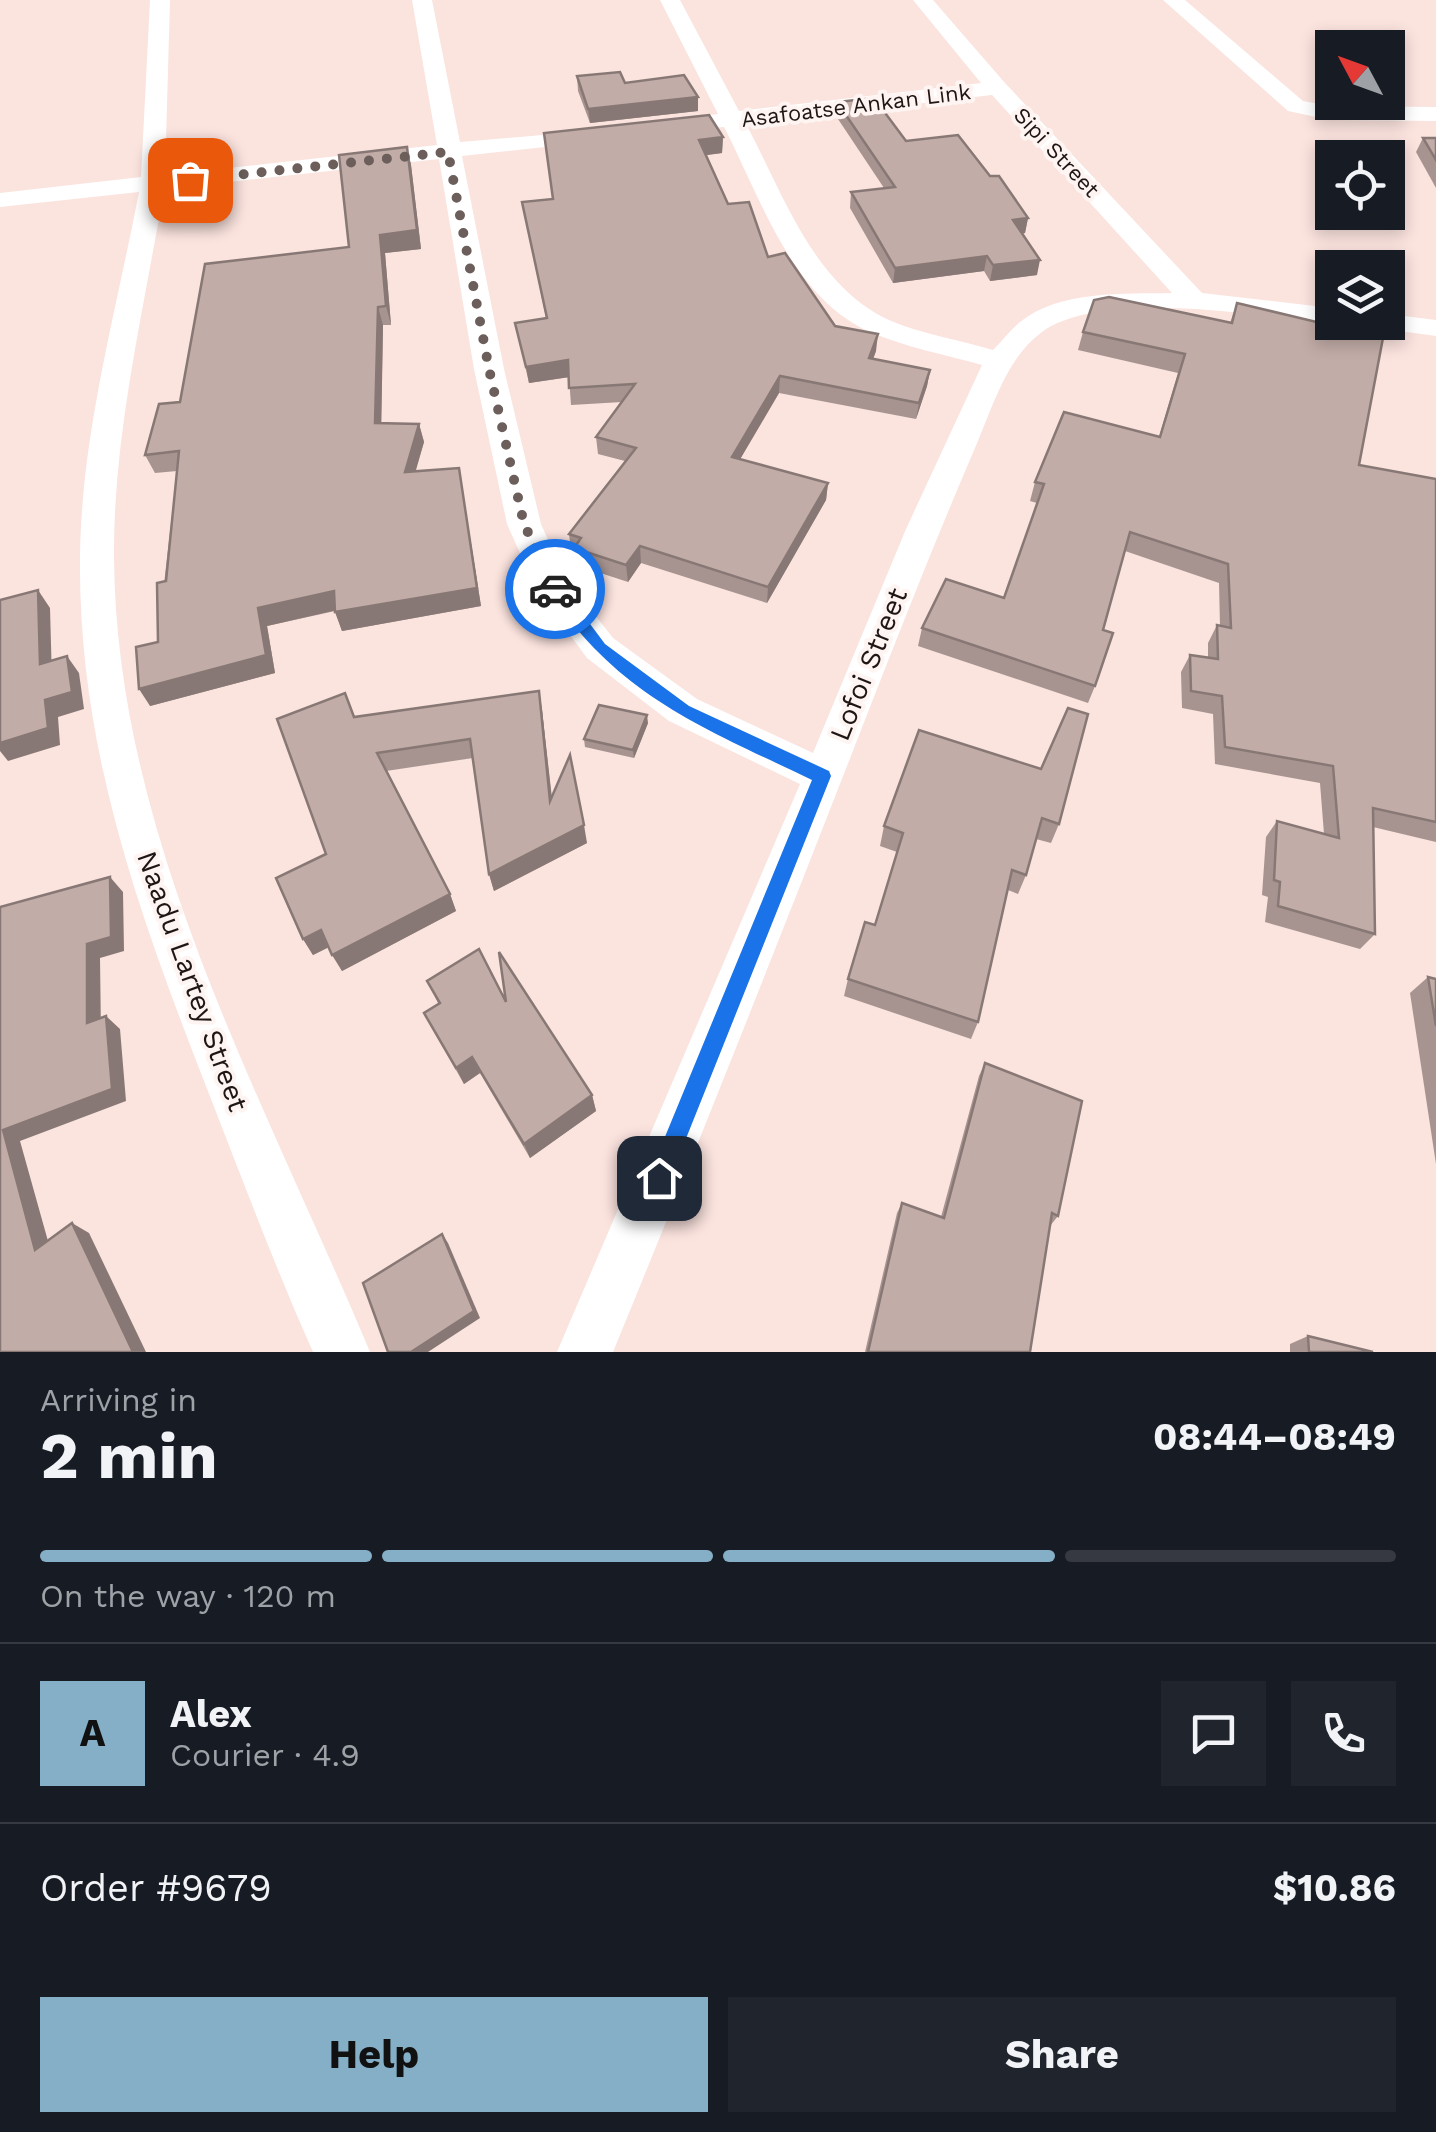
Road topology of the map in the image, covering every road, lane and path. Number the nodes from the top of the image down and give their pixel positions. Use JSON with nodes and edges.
{"nodes":[{"id":1,"x":160,"y":0,"type":"edge"},
{"id":2,"x":422,"y":0,"type":"edge"},
{"id":3,"x":670,"y":0,"type":"edge"},
{"id":4,"x":923,"y":0,"type":"edge"},
{"id":5,"x":1173,"y":0,"type":"edge"},
{"id":6,"x":997,"y":88,"type":"junction"},
{"id":7,"x":1436,"y":114,"type":"edge"},
{"id":8,"x":732,"y":120,"type":"junction"},
{"id":9,"x":448,"y":152,"type":"junction"},
{"id":10,"x":153,"y":183,"type":"junction"},
{"id":11,"x":0,"y":200,"type":"edge"},
{"id":12,"x":1194,"y":300,"type":"junction"},
{"id":13,"x":1315,"y":314,"type":"edge"},
{"id":14,"x":1405,"y":324,"type":"edge"},
{"id":15,"x":1436,"y":328,"type":"edge"},
{"id":16,"x":999,"y":361,"type":"junction"},
{"id":17,"x":822,"y":776,"type":"junction"},
{"id":18,"x":342,"y":1352,"type":"edge"},
{"id":19,"x":585,"y":1352,"type":"edge"}],
"edges":[{"from":1,"to":10,"type":"street","name":"Naadu Lartey Street"},
{"from":2,"to":9,"type":"street"},
{"from":3,"to":8,"type":"street"},
{"from":4,"to":6,"type":"street","name":"Sipi Street"},
{"from":5,"to":7,"type":"street"},
{"from":6,"to":8,"type":"street","name":"Asafoatse Ankan Link"},
{"from":6,"to":12,"type":"street","name":"Sipi Street"},
{"from":8,"to":9,"type":"street","name":"Asafoatse Ankan Link"},
{"from":8,"to":16,"type":"street"},
{"from":9,"to":10,"type":"street","name":"Asafoatse Ankan Link"},
{"from":9,"to":17,"type":"street"},
{"from":10,"to":11,"type":"street","name":"Asafoatse Ankan Link"},
{"from":10,"to":18,"type":"street","name":"Naadu Lartey Street"},
{"from":12,"to":13,"type":"street","name":"Lofoi Street"},
{"from":12,"to":16,"type":"street","name":"Lofoi Street"},
{"from":14,"to":15,"type":"street"},
{"from":16,"to":17,"type":"street","name":"Lofoi Street"},
{"from":17,"to":19,"type":"street","name":"Lofoi Street"}]}
